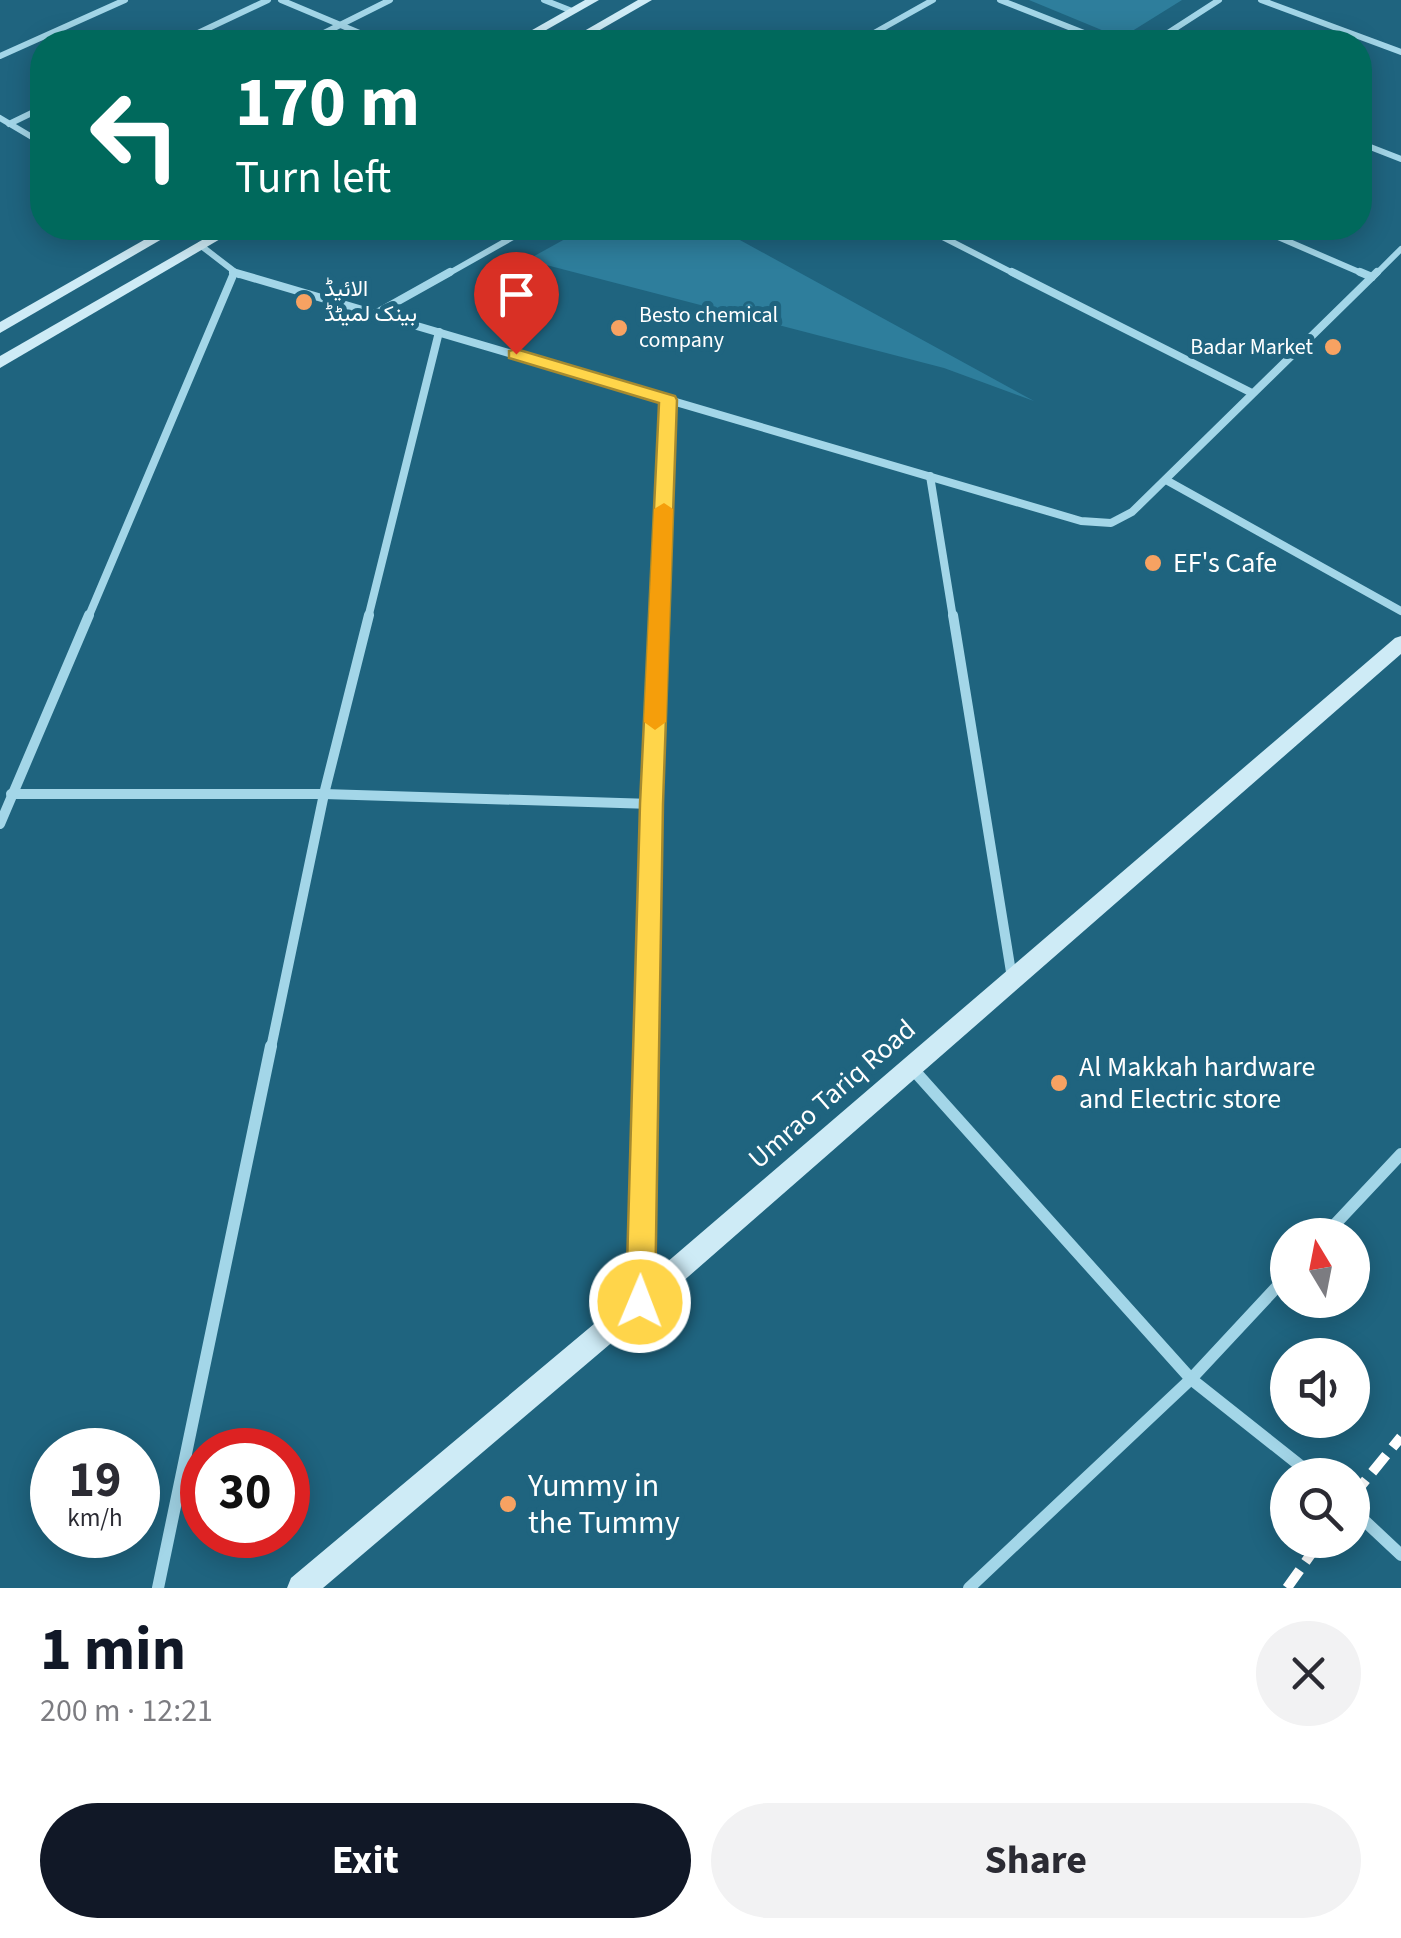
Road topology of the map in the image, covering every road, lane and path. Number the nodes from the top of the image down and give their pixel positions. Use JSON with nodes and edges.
{"nodes":[{"id":1,"x":125,"y":0,"type":"edge"},
{"id":2,"x":268,"y":0,"type":"edge"},
{"id":3,"x":281,"y":0,"type":"edge"},
{"id":4,"x":390,"y":0,"type":"edge"},
{"id":5,"x":544,"y":0,"type":"edge"},
{"id":6,"x":593,"y":0,"type":"edge"},
{"id":7,"x":646,"y":0,"type":"edge"},
{"id":8,"x":933,"y":0,"type":"edge"},
{"id":9,"x":1000,"y":0,"type":"edge"},
{"id":10,"x":1219,"y":0,"type":"edge"},
{"id":11,"x":1261,"y":0,"type":"edge"},
{"id":12,"x":572,"y":12,"type":"junction"},
{"id":13,"x":340,"y":25,"type":"junction"},
{"id":14,"x":58,"y":30,"type":"edge"},
{"id":15,"x":204,"y":30,"type":"edge"},
{"id":16,"x":330,"y":30,"type":"edge"},
{"id":17,"x":352,"y":30,"type":"edge"},
{"id":18,"x":539,"y":30,"type":"edge"},
{"id":19,"x":592,"y":30,"type":"edge"},
{"id":20,"x":879,"y":30,"type":"edge"},
{"id":21,"x":1076,"y":30,"type":"edge"},
{"id":22,"x":1173,"y":30,"type":"edge"},
{"id":23,"x":1342,"y":30,"type":"edge"},
{"id":24,"x":1372,"y":41,"type":"edge"},
{"id":25,"x":30,"y":43,"type":"edge"},
{"id":26,"x":1401,"y":52,"type":"edge"},
{"id":27,"x":0,"y":56,"type":"edge"},
{"id":28,"x":30,"y":114,"type":"edge"},
{"id":29,"x":0,"y":118,"type":"edge"},
{"id":30,"x":9,"y":124,"type":"junction"},
{"id":31,"x":30,"y":136,"type":"edge"},
{"id":32,"x":1372,"y":148,"type":"edge"},
{"id":33,"x":1401,"y":159,"type":"edge"},
{"id":34,"x":153,"y":240,"type":"edge"},
{"id":35,"x":209,"y":240,"type":"edge"},
{"id":36,"x":508,"y":240,"type":"edge"},
{"id":37,"x":949,"y":240,"type":"edge"},
{"id":38,"x":1285,"y":240,"type":"edge"},
{"id":39,"x":200,"y":245,"type":"junction"},
{"id":40,"x":1401,"y":249,"type":"edge"},
{"id":41,"x":234,"y":273,"type":"junction"},
{"id":42,"x":1372,"y":277,"type":"junction"},
{"id":43,"x":375,"y":314,"type":"junction"},
{"id":44,"x":0,"y":328,"type":"edge"},
{"id":45,"x":439,"y":332,"type":"junction"},
{"id":46,"x":0,"y":363,"type":"edge"},
{"id":47,"x":1252,"y":392,"type":"junction"},
{"id":48,"x":668,"y":400,"type":"junction"},
{"id":49,"x":930,"y":476,"type":"junction"},
{"id":50,"x":1166,"y":480,"type":"junction"},
{"id":51,"x":1401,"y":611,"type":"edge"},
{"id":52,"x":1401,"y":643,"type":"edge"},
{"id":53,"x":11,"y":794,"type":"junction"},
{"id":54,"x":324,"y":794,"type":"junction"},
{"id":55,"x":652,"y":804,"type":"junction"},
{"id":56,"x":0,"y":824,"type":"edge"},
{"id":57,"x":1012,"y":978,"type":"junction"},
{"id":58,"x":910,"y":1066,"type":"junction"},
{"id":59,"x":1401,"y":1154,"type":"edge"},
{"id":60,"x":1341,"y":1218,"type":"edge"},
{"id":61,"x":1270,"y":1294,"type":"edge"},
{"id":62,"x":640,"y":1302,"type":"junction"},
{"id":63,"x":1190,"y":1379,"type":"junction"},
{"id":64,"x":1290,"y":1458,"type":"edge"},
{"id":65,"x":1370,"y":1526,"type":"edge"},
{"id":66,"x":1401,"y":1556,"type":"edge"},
{"id":67,"x":158,"y":1588,"type":"edge"},
{"id":68,"x":301,"y":1588,"type":"edge"},
{"id":69,"x":969,"y":1588,"type":"edge"}],
"edges":[{"from":1,"to":14,"type":"street"},
{"from":2,"to":15,"type":"street"},
{"from":3,"to":13,"type":"street"},
{"from":4,"to":13,"type":"street"},
{"from":5,"to":12,"type":"street"},
{"from":6,"to":12,"type":"street"},
{"from":7,"to":19,"type":"street"},
{"from":8,"to":20,"type":"street"},
{"from":9,"to":21,"type":"street"},
{"from":10,"to":22,"type":"street"},
{"from":11,"to":23,"type":"street"},
{"from":12,"to":18,"type":"street"},
{"from":13,"to":16,"type":"street"},
{"from":13,"to":17,"type":"street"},
{"from":24,"to":26,"type":"street"},
{"from":25,"to":27,"type":"street"},
{"from":28,"to":30,"type":"street"},
{"from":29,"to":30,"type":"street"},
{"from":30,"to":31,"type":"street"},
{"from":32,"to":33,"type":"street"},
{"from":34,"to":44,"type":"street"},
{"from":35,"to":39,"type":"street"},
{"from":36,"to":43,"type":"street"},
{"from":37,"to":47,"type":"street"},
{"from":38,"to":42,"type":"street"},
{"from":39,"to":41,"type":"street"},
{"from":39,"to":46,"type":"street"},
{"from":40,"to":42,"type":"street"},
{"from":41,"to":43,"type":"street"},
{"from":41,"to":53,"type":"street"},
{"from":42,"to":47,"type":"street"},
{"from":43,"to":45,"type":"street"},
{"from":45,"to":48,"type":"street"},
{"from":45,"to":54,"type":"street"},
{"from":47,"to":50,"type":"street"},
{"from":48,"to":49,"type":"street"},
{"from":48,"to":55,"type":"street"},
{"from":49,"to":50,"type":"street"},
{"from":49,"to":57,"type":"street"},
{"from":50,"to":51,"type":"street"},
{"from":52,"to":57,"type":"street","name":"Umrao Tariq Road"},
{"from":53,"to":54,"type":"street"},
{"from":53,"to":56,"type":"street"},
{"from":54,"to":55,"type":"street"},
{"from":54,"to":67,"type":"street"},
{"from":55,"to":62,"type":"street"},
{"from":57,"to":58,"type":"street","name":"Umrao Tariq Road"},
{"from":58,"to":62,"type":"street","name":"Umrao Tariq Road"},
{"from":58,"to":63,"type":"street"},
{"from":59,"to":60,"type":"street"},
{"from":61,"to":63,"type":"street"},
{"from":62,"to":68,"type":"street","name":"Umrao Tariq Road"},
{"from":63,"to":64,"type":"street"},
{"from":63,"to":69,"type":"street"},
{"from":65,"to":66,"type":"street"}]}
